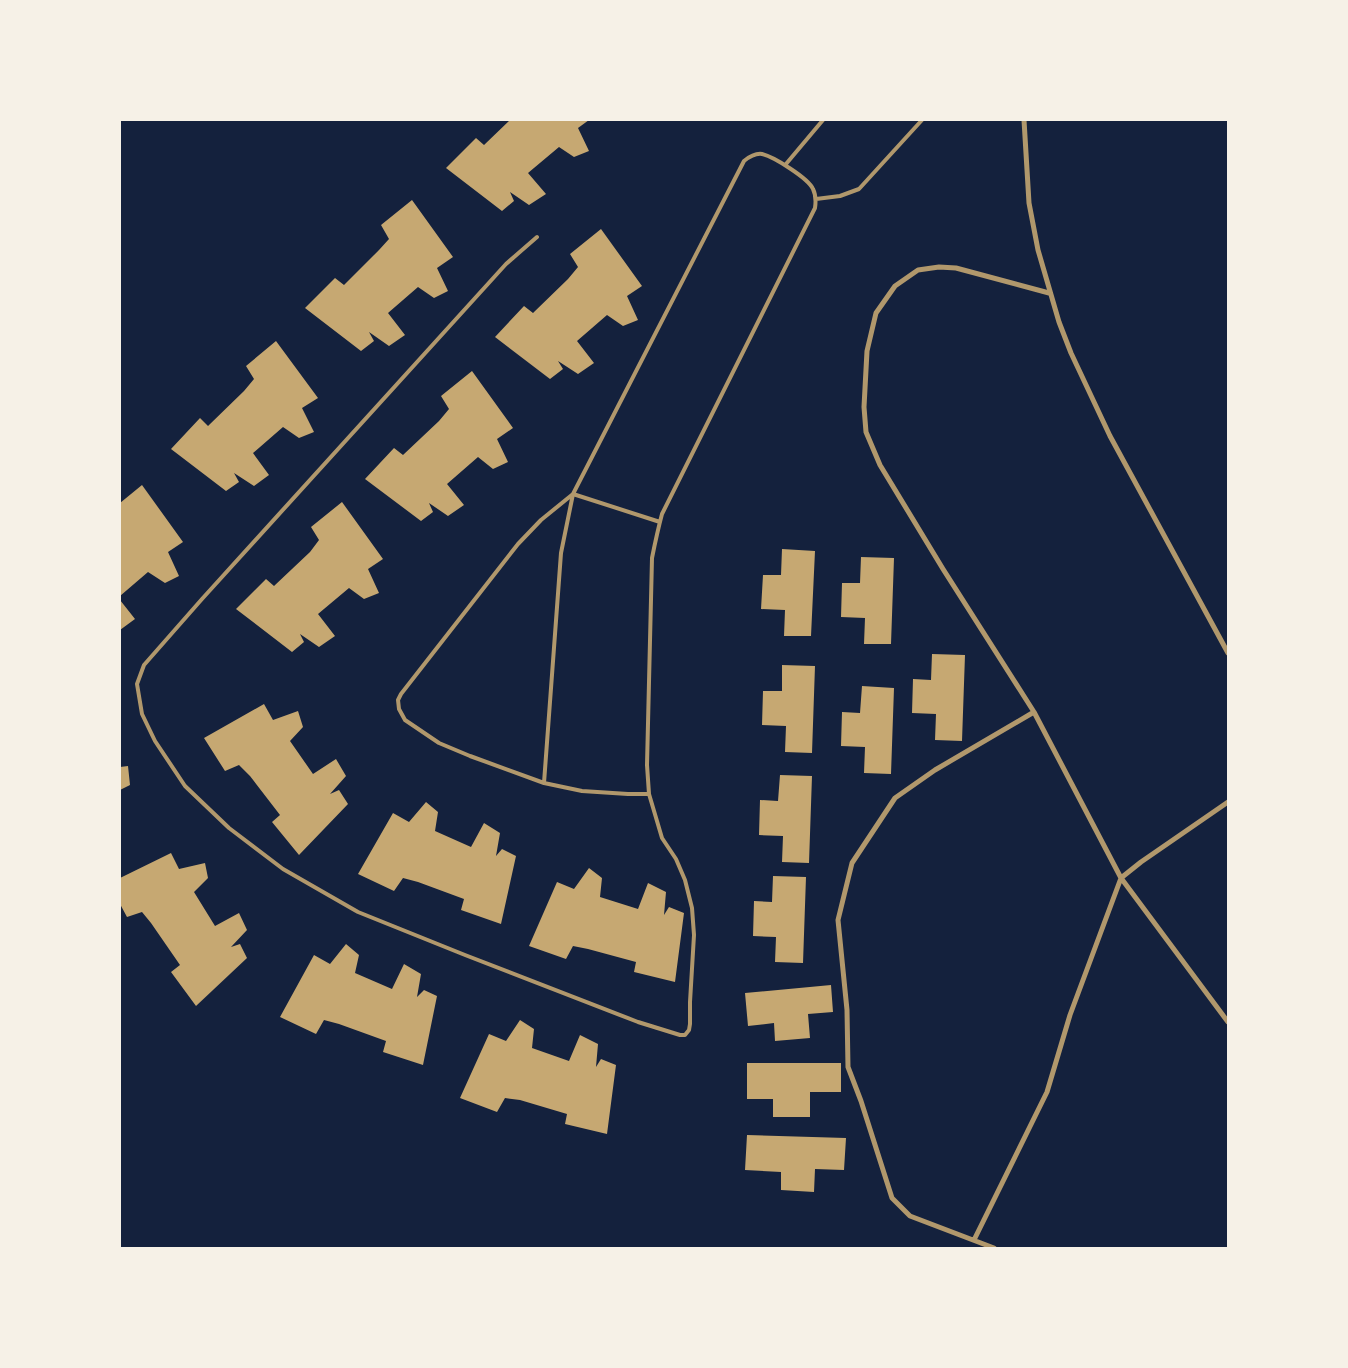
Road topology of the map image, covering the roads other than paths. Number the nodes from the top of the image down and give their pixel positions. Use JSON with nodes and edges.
{"nodes":[{"id":1,"x":824,"y":120,"type":"edge"},
{"id":2,"x":922,"y":120,"type":"edge"},
{"id":3,"x":1024,"y":120,"type":"edge"},
{"id":4,"x":786,"y":164,"type":"junction"},
{"id":5,"x":816,"y":199,"type":"junction"},
{"id":6,"x":537,"y":236,"type":"dead end"},
{"id":7,"x":1050,"y":293,"type":"junction"},
{"id":8,"x":573,"y":494,"type":"junction"},
{"id":9,"x":660,"y":522,"type":"junction"},
{"id":10,"x":1228,"y":653,"type":"edge"},
{"id":11,"x":1034,"y":712,"type":"junction"},
{"id":12,"x":544,"y":783,"type":"junction"},
{"id":13,"x":649,"y":794,"type":"junction"},
{"id":14,"x":1228,"y":802,"type":"edge"},
{"id":15,"x":1121,"y":878,"type":"junction"},
{"id":16,"x":1228,"y":1022,"type":"edge"},
{"id":17,"x":974,"y":1240,"type":"junction"},
{"id":18,"x":994,"y":1248,"type":"edge"}],
"edges":[{"from":1,"to":4,"type":"lane"},
{"from":2,"to":5,"type":"lane"},
{"from":3,"to":7,"type":"street"},
{"from":4,"to":5,"type":"lane"},
{"from":4,"to":8,"type":"lane"},
{"from":5,"to":9,"type":"lane"},
{"from":6,"to":13,"type":"lane"},
{"from":7,"to":10,"type":"street"},
{"from":7,"to":11,"type":"street"},
{"from":8,"to":9,"type":"lane"},
{"from":8,"to":12,"type":"lane"},
{"from":8,"to":12,"type":"lane"},
{"from":9,"to":13,"type":"lane"},
{"from":11,"to":15,"type":"street"},
{"from":11,"to":17,"type":"street"},
{"from":12,"to":13,"type":"lane"},
{"from":14,"to":15,"type":"street"},
{"from":15,"to":16,"type":"street"},
{"from":15,"to":17,"type":"street"},
{"from":17,"to":18,"type":"street"}]}
